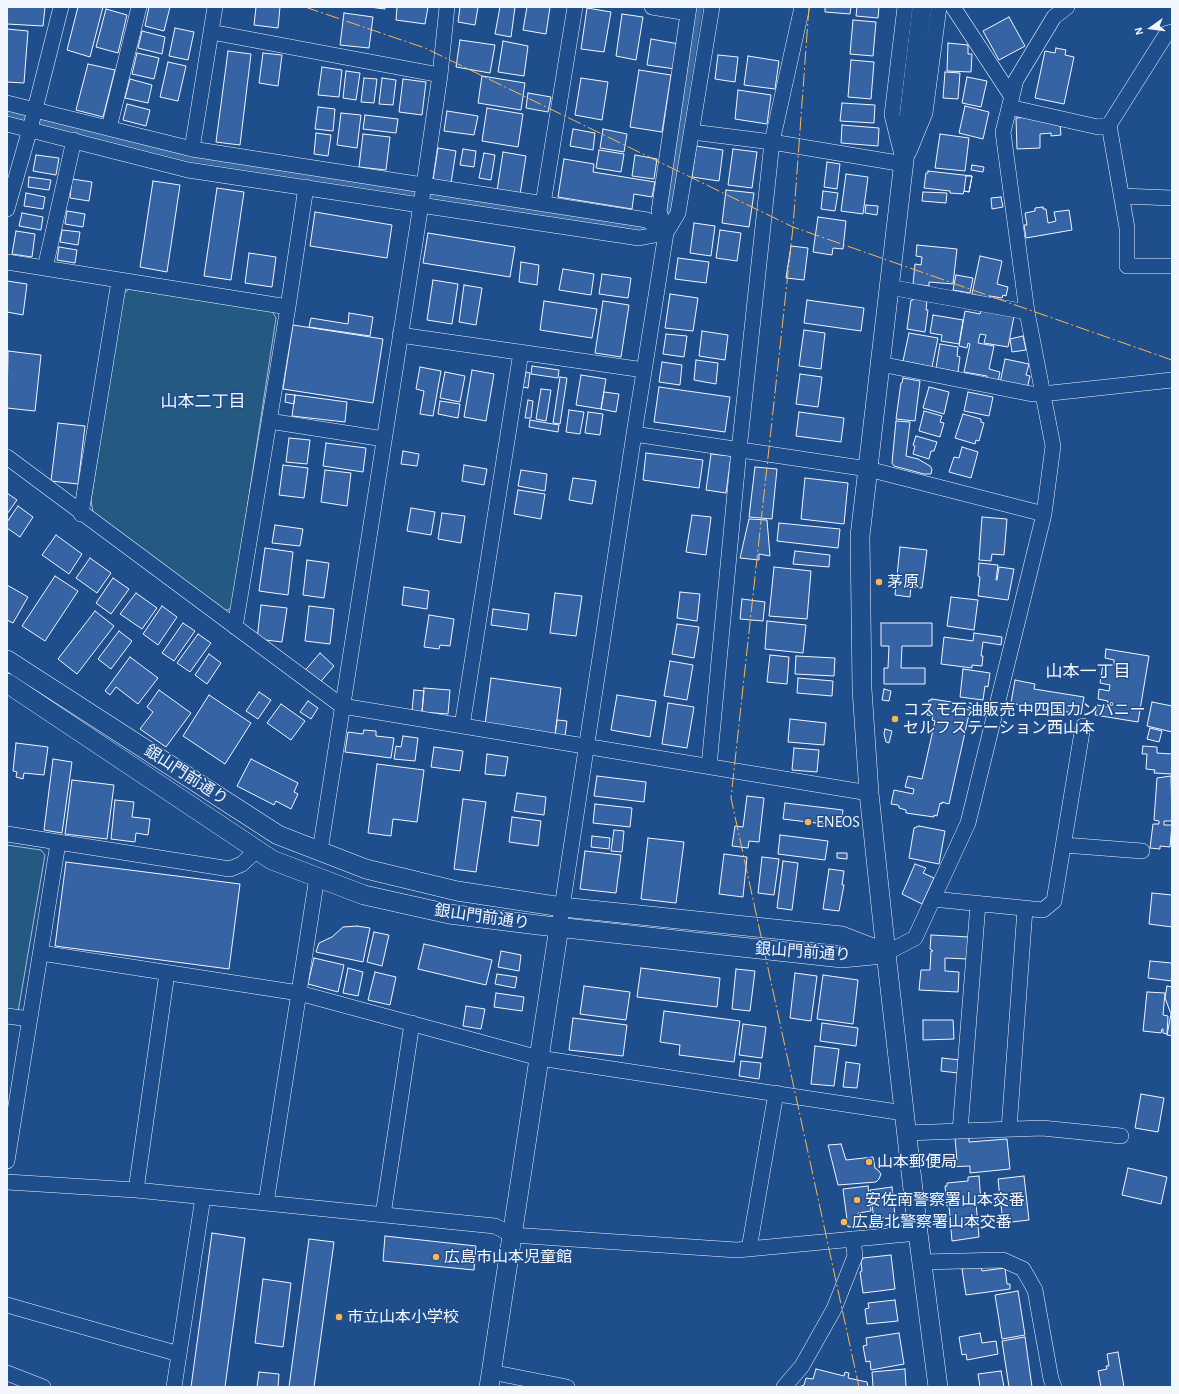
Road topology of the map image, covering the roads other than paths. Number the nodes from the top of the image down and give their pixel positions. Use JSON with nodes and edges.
{"nodes":[{"id":1,"x":61,"y":7,"type":"edge"},
{"id":2,"x":138,"y":7,"type":"edge"},
{"id":3,"x":215,"y":7,"type":"edge"},
{"id":4,"x":447,"y":7,"type":"edge"},
{"id":5,"x":575,"y":7,"type":"edge"},
{"id":6,"x":652,"y":7,"type":"edge"},
{"id":7,"x":712,"y":7,"type":"edge"},
{"id":8,"x":802,"y":7,"type":"edge"},
{"id":9,"x":905,"y":7,"type":"edge"},
{"id":10,"x":922,"y":7,"type":"edge"},
{"id":11,"x":940,"y":7,"type":"edge"},
{"id":12,"x":953,"y":7,"type":"edge"},
{"id":13,"x":1067,"y":7,"type":"edge"},
{"id":14,"x":688,"y":10,"type":"edge"},
{"id":15,"x":211,"y":32,"type":"junction"},
{"id":16,"x":1172,"y":32,"type":"edge"},
{"id":17,"x":440,"y":75,"type":"junction"},
{"id":18,"x":1011,"y":102,"type":"junction"},
{"id":19,"x":7,"y":103,"type":"edge"},
{"id":20,"x":35,"y":110,"type":"junction"},
{"id":21,"x":7,"y":124,"type":"edge"},
{"id":22,"x":1109,"y":125,"type":"junction"},
{"id":23,"x":109,"y":128,"type":"junction"},
{"id":24,"x":30,"y":129,"type":"junction"},
{"id":25,"x":692,"y":132,"type":"junction"},
{"id":26,"x":74,"y":140,"type":"junction"},
{"id":27,"x":772,"y":142,"type":"junction"},
{"id":28,"x":192,"y":149,"type":"junction"},
{"id":29,"x":904,"y":164,"type":"junction"},
{"id":30,"x":424,"y":185,"type":"junction"},
{"id":31,"x":306,"y":187,"type":"junction"},
{"id":32,"x":1122,"y":196,"type":"junction"},
{"id":33,"x":1172,"y":198,"type":"edge"},
{"id":34,"x":543,"y":204,"type":"junction"},
{"id":35,"x":420,"y":206,"type":"junction"},
{"id":36,"x":7,"y":209,"type":"edge"},
{"id":37,"x":666,"y":233,"type":"junction"},
{"id":38,"x":7,"y":262,"type":"edge"},
{"id":39,"x":1172,"y":266,"type":"edge"},
{"id":40,"x":45,"y":268,"type":"junction"},
{"id":41,"x":120,"y":281,"type":"junction"},
{"id":42,"x":890,"y":287,"type":"junction"},
{"id":43,"x":288,"y":307,"type":"junction"},
{"id":44,"x":1027,"y":312,"type":"junction"},
{"id":45,"x":400,"y":335,"type":"junction"},
{"id":46,"x":521,"y":352,"type":"junction"},
{"id":47,"x":880,"y":364,"type":"junction"},
{"id":48,"x":644,"y":370,"type":"junction"},
{"id":49,"x":1172,"y":380,"type":"edge"},
{"id":50,"x":1042,"y":394,"type":"junction"},
{"id":51,"x":269,"y":421,"type":"junction"},
{"id":52,"x":634,"y":434,"type":"junction"},
{"id":53,"x":384,"y":439,"type":"junction"},
{"id":54,"x":739,"y":450,"type":"junction"},
{"id":55,"x":7,"y":458,"type":"edge"},
{"id":56,"x":868,"y":469,"type":"junction"},
{"id":57,"x":81,"y":514,"type":"junction"},
{"id":58,"x":1044,"y":514,"type":"junction"},
{"id":59,"x":235,"y":627,"type":"junction"},
{"id":60,"x":7,"y":660,"type":"edge"},
{"id":61,"x":7,"y":683,"type":"edge"},
{"id":62,"x":342,"y":706,"type":"junction"},
{"id":63,"x":462,"y":726,"type":"junction"},
{"id":64,"x":1083,"y":726,"type":"dead end"},
{"id":65,"x":586,"y":746,"type":"junction"},
{"id":66,"x":709,"y":766,"type":"junction"},
{"id":67,"x":869,"y":792,"type":"junction"},
{"id":68,"x":7,"y":834,"type":"edge"},
{"id":69,"x":58,"y":842,"type":"junction"},
{"id":70,"x":1064,"y":845,"type":"junction"},
{"id":71,"x":257,"y":850,"type":"junction"},
{"id":72,"x":320,"y":851,"type":"junction"},
{"id":73,"x":1142,"y":851,"type":"dead end"},
{"id":74,"x":317,"y":877,"type":"junction"},
{"id":75,"x":933,"y":899,"type":"junction"},
{"id":76,"x":978,"y":904,"type":"junction"},
{"id":77,"x":562,"y":907,"type":"junction"},
{"id":78,"x":1026,"y":909,"type":"junction"},
{"id":79,"x":559,"y":927,"type":"junction"},
{"id":80,"x":40,"y":953,"type":"junction"},
{"id":81,"x":886,"y":953,"type":"junction"},
{"id":82,"x":167,"y":973,"type":"junction"},
{"id":83,"x":298,"y":993,"type":"junction"},
{"id":84,"x":7,"y":1016,"type":"edge"},
{"id":85,"x":30,"y":1019,"type":"junction"},
{"id":86,"x":412,"y":1024,"type":"junction"},
{"id":87,"x":539,"y":1058,"type":"junction"},
{"id":88,"x":776,"y":1094,"type":"junction"},
{"id":89,"x":904,"y":1113,"type":"junction"},
{"id":90,"x":1009,"y":1129,"type":"junction"},
{"id":91,"x":960,"y":1131,"type":"junction"},
{"id":92,"x":906,"y":1133,"type":"junction"},
{"id":93,"x":1121,"y":1136,"type":"dead end"},
{"id":94,"x":7,"y":1161,"type":"edge"},
{"id":95,"x":7,"y":1182,"type":"edge"},
{"id":96,"x":136,"y":1190,"type":"junction"},
{"id":97,"x":203,"y":1197,"type":"junction"},
{"id":98,"x":266,"y":1203,"type":"junction"},
{"id":99,"x":383,"y":1215,"type":"junction"},
{"id":100,"x":918,"y":1233,"type":"junction"},
{"id":101,"x":512,"y":1235,"type":"junction"},
{"id":102,"x":853,"y":1239,"type":"junction"},
{"id":103,"x":749,"y":1249,"type":"junction"},
{"id":104,"x":922,"y":1262,"type":"junction"},
{"id":105,"x":7,"y":1305,"type":"edge"},
{"id":106,"x":179,"y":1354,"type":"junction"},
{"id":107,"x":7,"y":1373,"type":"edge"},
{"id":108,"x":490,"y":1380,"type":"edge"},
{"id":109,"x":43,"y":1387,"type":"edge"},
{"id":110,"x":174,"y":1387,"type":"edge"},
{"id":111,"x":567,"y":1387,"type":"edge"},
{"id":112,"x":784,"y":1387,"type":"edge"},
{"id":113,"x":938,"y":1387,"type":"edge"},
{"id":114,"x":1054,"y":1387,"type":"edge"}],
"edges":[{"from":1,"to":20,"type":"street"},
{"from":2,"to":23,"type":"street"},
{"from":3,"to":15,"type":"street"},
{"from":4,"to":17,"type":"street"},
{"from":5,"to":34,"type":"street"},
{"from":6,"to":14,"type":"street"},
{"from":7,"to":25,"type":"street"},
{"from":8,"to":27,"type":"street"},
{"from":9,"to":29,"type":"street"},
{"from":10,"to":29,"type":"street"},
{"from":11,"to":29,"type":"street"},
{"from":12,"to":18,"type":"street"},
{"from":13,"to":18,"type":"street"},
{"from":14,"to":37,"type":"street"},
{"from":15,"to":17,"type":"street"},
{"from":15,"to":28,"type":"street"},
{"from":16,"to":22,"type":"street"},
{"from":17,"to":30,"type":"street"},
{"from":18,"to":22,"type":"street"},
{"from":18,"to":44,"type":"street"},
{"from":19,"to":20,"type":"street"},
{"from":20,"to":23,"type":"street"},
{"from":20,"to":24,"type":"street"},
{"from":21,"to":24,"type":"street"},
{"from":22,"to":32,"type":"street"},
{"from":23,"to":28,"type":"street"},
{"from":24,"to":26,"type":"street"},
{"from":24,"to":36,"type":"street"},
{"from":25,"to":27,"type":"street"},
{"from":25,"to":37,"type":"street"},
{"from":26,"to":31,"type":"street"},
{"from":26,"to":40,"type":"street"},
{"from":27,"to":29,"type":"street"},
{"from":27,"to":54,"type":"street"},
{"from":28,"to":30,"type":"street"},
{"from":29,"to":42,"type":"street"},
{"from":30,"to":34,"type":"street"},
{"from":30,"to":35,"type":"street"},
{"from":31,"to":35,"type":"street"},
{"from":31,"to":43,"type":"street"},
{"from":32,"to":33,"type":"street"},
{"from":32,"to":39,"type":"street"},
{"from":34,"to":37,"type":"street"},
{"from":35,"to":37,"type":"street"},
{"from":35,"to":45,"type":"street"},
{"from":37,"to":48,"type":"street"},
{"from":38,"to":40,"type":"street"},
{"from":40,"to":41,"type":"street"},
{"from":41,"to":43,"type":"street"},
{"from":41,"to":57,"type":"street"},
{"from":42,"to":44,"type":"street"},
{"from":42,"to":47,"type":"street"},
{"from":43,"to":51,"type":"street"},
{"from":44,"to":50,"type":"street"},
{"from":45,"to":46,"type":"street"},
{"from":45,"to":53,"type":"street"},
{"from":46,"to":48,"type":"street"},
{"from":46,"to":63,"type":"street"},
{"from":47,"to":50,"type":"street"},
{"from":47,"to":56,"type":"street"},
{"from":48,"to":52,"type":"street"},
{"from":49,"to":50,"type":"street"},
{"from":50,"to":58,"type":"street"},
{"from":51,"to":53,"type":"street"},
{"from":51,"to":59,"type":"street"},
{"from":52,"to":54,"type":"street"},
{"from":52,"to":65,"type":"street"},
{"from":53,"to":62,"type":"street"},
{"from":54,"to":56,"type":"street"},
{"from":54,"to":66,"type":"street"},
{"from":55,"to":57,"type":"street"},
{"from":56,"to":58,"type":"street"},
{"from":56,"to":67,"type":"street"},
{"from":57,"to":59,"type":"street"},
{"from":58,"to":75,"type":"street"},
{"from":59,"to":62,"type":"street"},
{"from":60,"to":72,"type":"street","name":"銀山門前通り"},
{"from":61,"to":71,"type":"street","name":"銀山門前通り"},
{"from":62,"to":63,"type":"street"},
{"from":62,"to":72,"type":"street"},
{"from":63,"to":65,"type":"street"},
{"from":64,"to":70,"type":"street"},
{"from":65,"to":66,"type":"street"},
{"from":65,"to":77,"type":"street"},
{"from":66,"to":67,"type":"street"},
{"from":67,"to":81,"type":"street"},
{"from":68,"to":69,"type":"street"},
{"from":69,"to":71,"type":"street"},
{"from":69,"to":80,"type":"street"},
{"from":70,"to":73,"type":"street"},
{"from":70,"to":78,"type":"street"},
{"from":71,"to":74,"type":"street","name":"銀山門前通り"},
{"from":72,"to":77,"type":"street","name":"銀山門前通り"},
{"from":74,"to":79,"type":"street","name":"銀山門前通り"},
{"from":74,"to":83,"type":"street"},
{"from":75,"to":76,"type":"street"},
{"from":75,"to":81,"type":"street"},
{"from":76,"to":78,"type":"street"},
{"from":76,"to":91,"type":"street"},
{"from":77,"to":79,"type":"street"},
{"from":77,"to":81,"type":"street","name":"銀山門前通り"},
{"from":78,"to":90,"type":"street"},
{"from":79,"to":81,"type":"street","name":"銀山門前通り"},
{"from":79,"to":87,"type":"street"},
{"from":80,"to":82,"type":"street"},
{"from":80,"to":85,"type":"street"},
{"from":81,"to":89,"type":"street"},
{"from":82,"to":83,"type":"street"},
{"from":82,"to":96,"type":"street"},
{"from":83,"to":86,"type":"street"},
{"from":83,"to":98,"type":"street"},
{"from":84,"to":85,"type":"street"},
{"from":85,"to":94,"type":"street"},
{"from":86,"to":87,"type":"street"},
{"from":86,"to":99,"type":"street"},
{"from":87,"to":88,"type":"street"},
{"from":87,"to":101,"type":"street"},
{"from":88,"to":89,"type":"street"},
{"from":88,"to":103,"type":"street"},
{"from":89,"to":92,"type":"street"},
{"from":90,"to":91,"type":"street"},
{"from":90,"to":93,"type":"street"},
{"from":91,"to":92,"type":"street"},
{"from":92,"to":100,"type":"street"},
{"from":95,"to":96,"type":"street"},
{"from":96,"to":97,"type":"street"},
{"from":97,"to":98,"type":"street"},
{"from":97,"to":106,"type":"street"},
{"from":98,"to":99,"type":"street"},
{"from":99,"to":101,"type":"street"},
{"from":100,"to":102,"type":"street"},
{"from":100,"to":104,"type":"street"},
{"from":101,"to":103,"type":"street"},
{"from":101,"to":108,"type":"street"},
{"from":102,"to":103,"type":"street"},
{"from":102,"to":112,"type":"street"},
{"from":104,"to":113,"type":"street"},
{"from":104,"to":114,"type":"street"},
{"from":105,"to":106,"type":"street"},
{"from":106,"to":110,"type":"street"},
{"from":107,"to":109,"type":"street"},
{"from":108,"to":111,"type":"street"}]}
